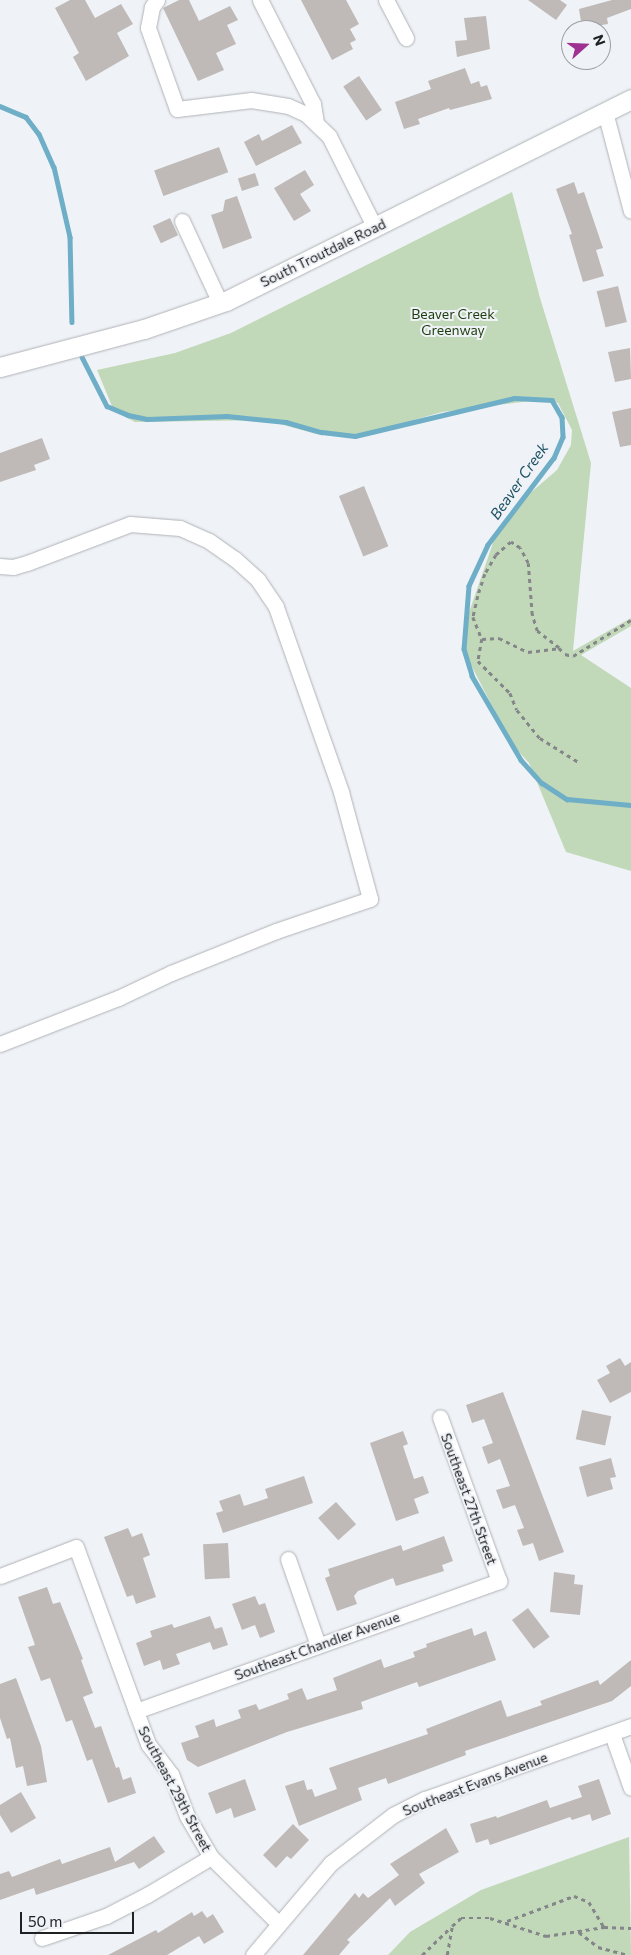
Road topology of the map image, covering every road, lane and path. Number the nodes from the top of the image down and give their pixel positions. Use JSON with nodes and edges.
{"nodes":[{"id":1,"x":157,"y":0,"type":"edge"},
{"id":2,"x":260,"y":0,"type":"edge"},
{"id":3,"x":386,"y":0,"type":"edge"},
{"id":4,"x":406,"y":38,"type":"dead end"},
{"id":5,"x":631,"y":99,"type":"edge"},
{"id":6,"x":605,"y":112,"type":"junction"},
{"id":7,"x":316,"y":123,"type":"junction"},
{"id":8,"x":631,"y":211,"type":"edge"},
{"id":9,"x":182,"y":221,"type":"dead end"},
{"id":10,"x":375,"y":228,"type":"junction"},
{"id":11,"x":220,"y":303,"type":"junction"},
{"id":12,"x":0,"y":367,"type":"edge"},
{"id":13,"x":0,"y":566,"type":"edge"},
{"id":14,"x":631,"y":620,"type":"edge"},
{"id":15,"x":482,"y":639,"type":"junction"},
{"id":16,"x":559,"y":648,"type":"junction"},
{"id":17,"x":580,"y":763,"type":"dead end"},
{"id":18,"x":0,"y":1044,"type":"edge"},
{"id":19,"x":440,"y":1418,"type":"dead end"},
{"id":20,"x":288,"y":1559,"type":"dead end"},
{"id":21,"x":0,"y":1576,"type":"edge"},
{"id":22,"x":499,"y":1582,"type":"joint"},
{"id":23,"x":318,"y":1645,"type":"junction"},
{"id":24,"x":136,"y":1711,"type":"junction"},
{"id":25,"x":631,"y":1726,"type":"edge"},
{"id":26,"x":612,"y":1734,"type":"junction"},
{"id":27,"x":631,"y":1788,"type":"edge"},
{"id":28,"x":211,"y":1857,"type":"junction"},
{"id":29,"x":506,"y":1922,"type":"junction"},
{"id":30,"x":278,"y":1923,"type":"junction"},
{"id":31,"x":452,"y":1926,"type":"junction"},
{"id":32,"x":604,"y":1927,"type":"junction"},
{"id":33,"x":631,"y":1928,"type":"edge"},
{"id":34,"x":578,"y":1932,"type":"junction"},
{"id":35,"x":42,"y":1938,"type":"dead end"},
{"id":36,"x":253,"y":1955,"type":"edge"},
{"id":37,"x":422,"y":1955,"type":"edge"},
{"id":38,"x":447,"y":1955,"type":"edge"},
{"id":39,"x":628,"y":1955,"type":"edge"}],
"edges":[{"from":1,"to":7,"type":"street"},
{"from":2,"to":7,"type":"street"},
{"from":3,"to":4,"type":"street"},
{"from":5,"to":6,"type":"main road","name":"South Troutdale Road"},
{"from":6,"to":8,"type":"street"},
{"from":6,"to":10,"type":"main road","name":"South Troutdale Road"},
{"from":7,"to":10,"type":"street"},
{"from":9,"to":11,"type":"street"},
{"from":10,"to":11,"type":"main road","name":"South Troutdale Road"},
{"from":11,"to":12,"type":"main road","name":"South Troutdale Road"},
{"from":13,"to":18,"type":"street"},
{"from":14,"to":16,"type":"path"},
{"from":15,"to":16,"type":"path"},
{"from":15,"to":16,"type":"path"},
{"from":15,"to":17,"type":"path"},
{"from":19,"to":22,"type":"street","name":"Southeast 27th Street"},
{"from":20,"to":23,"type":"street"},
{"from":21,"to":24,"type":"street","name":"Southeast 29th Street"},
{"from":22,"to":23,"type":"street","name":"Southeast Chandler Avenue"},
{"from":23,"to":24,"type":"street","name":"Southeast Chandler Avenue"},
{"from":24,"to":28,"type":"street","name":"Southeast 29th Street"},
{"from":25,"to":26,"type":"street","name":"Southeast Evans Avenue"},
{"from":26,"to":27,"type":"street"},
{"from":26,"to":30,"type":"street","name":"Southeast Evans Avenue"},
{"from":28,"to":30,"type":"street","name":"Southeast 29th Street"},
{"from":28,"to":35,"type":"street"},
{"from":29,"to":31,"type":"path"},
{"from":29,"to":32,"type":"path"},
{"from":29,"to":34,"type":"path"},
{"from":30,"to":36,"type":"street","name":"Southeast Evans Avenue"},
{"from":31,"to":37,"type":"path"},
{"from":31,"to":38,"type":"path"},
{"from":32,"to":33,"type":"path"},
{"from":32,"to":34,"type":"path"},
{"from":34,"to":39,"type":"path"}]}
